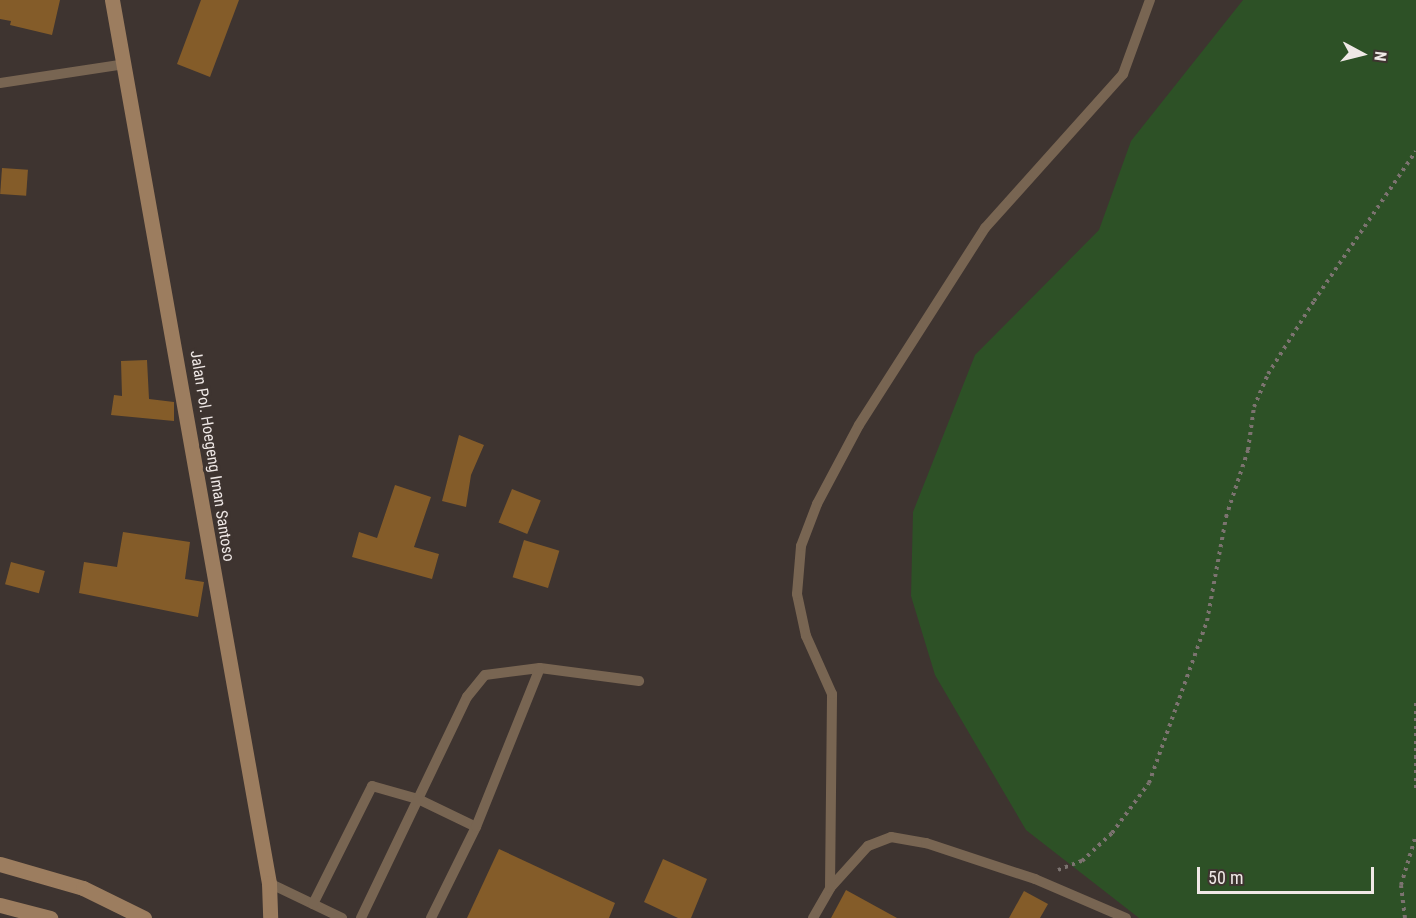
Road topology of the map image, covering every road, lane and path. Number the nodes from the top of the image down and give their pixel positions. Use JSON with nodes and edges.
{"nodes":[{"id":1,"x":112,"y":0,"type":"edge"},
{"id":2,"x":1150,"y":0,"type":"edge"},
{"id":3,"x":125,"y":64,"type":"junction"},
{"id":4,"x":0,"y":83,"type":"edge"},
{"id":5,"x":1416,"y":151,"type":"edge"},
{"id":6,"x":540,"y":668,"type":"junction"},
{"id":7,"x":639,"y":681,"type":"dead end"},
{"id":8,"x":1416,"y":703,"type":"edge"},
{"id":9,"x":1416,"y":790,"type":"edge"},
{"id":10,"x":418,"y":799,"type":"junction"},
{"id":11,"x":476,"y":827,"type":"junction"},
{"id":12,"x":1416,"y":835,"type":"edge"},
{"id":13,"x":0,"y":864,"type":"edge"},
{"id":14,"x":1035,"y":879,"type":"junction"},
{"id":15,"x":268,"y":883,"type":"junction"},
{"id":16,"x":830,"y":888,"type":"junction"},
{"id":17,"x":0,"y":904,"type":"edge"},
{"id":18,"x":313,"y":904,"type":"junction"},
{"id":19,"x":50,"y":918,"type":"edge"},
{"id":20,"x":144,"y":918,"type":"edge"},
{"id":21,"x":270,"y":918,"type":"edge"},
{"id":22,"x":342,"y":918,"type":"edge"},
{"id":23,"x":361,"y":918,"type":"edge"},
{"id":24,"x":431,"y":918,"type":"edge"},
{"id":25,"x":813,"y":918,"type":"edge"},
{"id":26,"x":1126,"y":918,"type":"edge"},
{"id":27,"x":1405,"y":918,"type":"edge"}],
"edges":[{"from":1,"to":3,"type":"street","name":"Jalan Pol. Hoegeng Iman Santoso"},
{"from":2,"to":16,"type":"lane"},
{"from":3,"to":4,"type":"lane"},
{"from":3,"to":15,"type":"street","name":"Jalan Pol. Hoegeng Iman Santoso"},
{"from":5,"to":14,"type":"path"},
{"from":6,"to":7,"type":"lane"},
{"from":6,"to":10,"type":"lane"},
{"from":6,"to":11,"type":"lane"},
{"from":8,"to":9,"type":"path"},
{"from":10,"to":11,"type":"lane"},
{"from":10,"to":18,"type":"lane"},
{"from":10,"to":23,"type":"lane"},
{"from":11,"to":24,"type":"lane"},
{"from":12,"to":27,"type":"path"},
{"from":13,"to":20,"type":"street"},
{"from":14,"to":16,"type":"lane"},
{"from":14,"to":26,"type":"lane"},
{"from":15,"to":18,"type":"lane"},
{"from":15,"to":21,"type":"street","name":"Jalan Pol. Hoegeng Iman Santoso"},
{"from":16,"to":25,"type":"lane"},
{"from":17,"to":19,"type":"street"},
{"from":18,"to":22,"type":"lane"}]}
